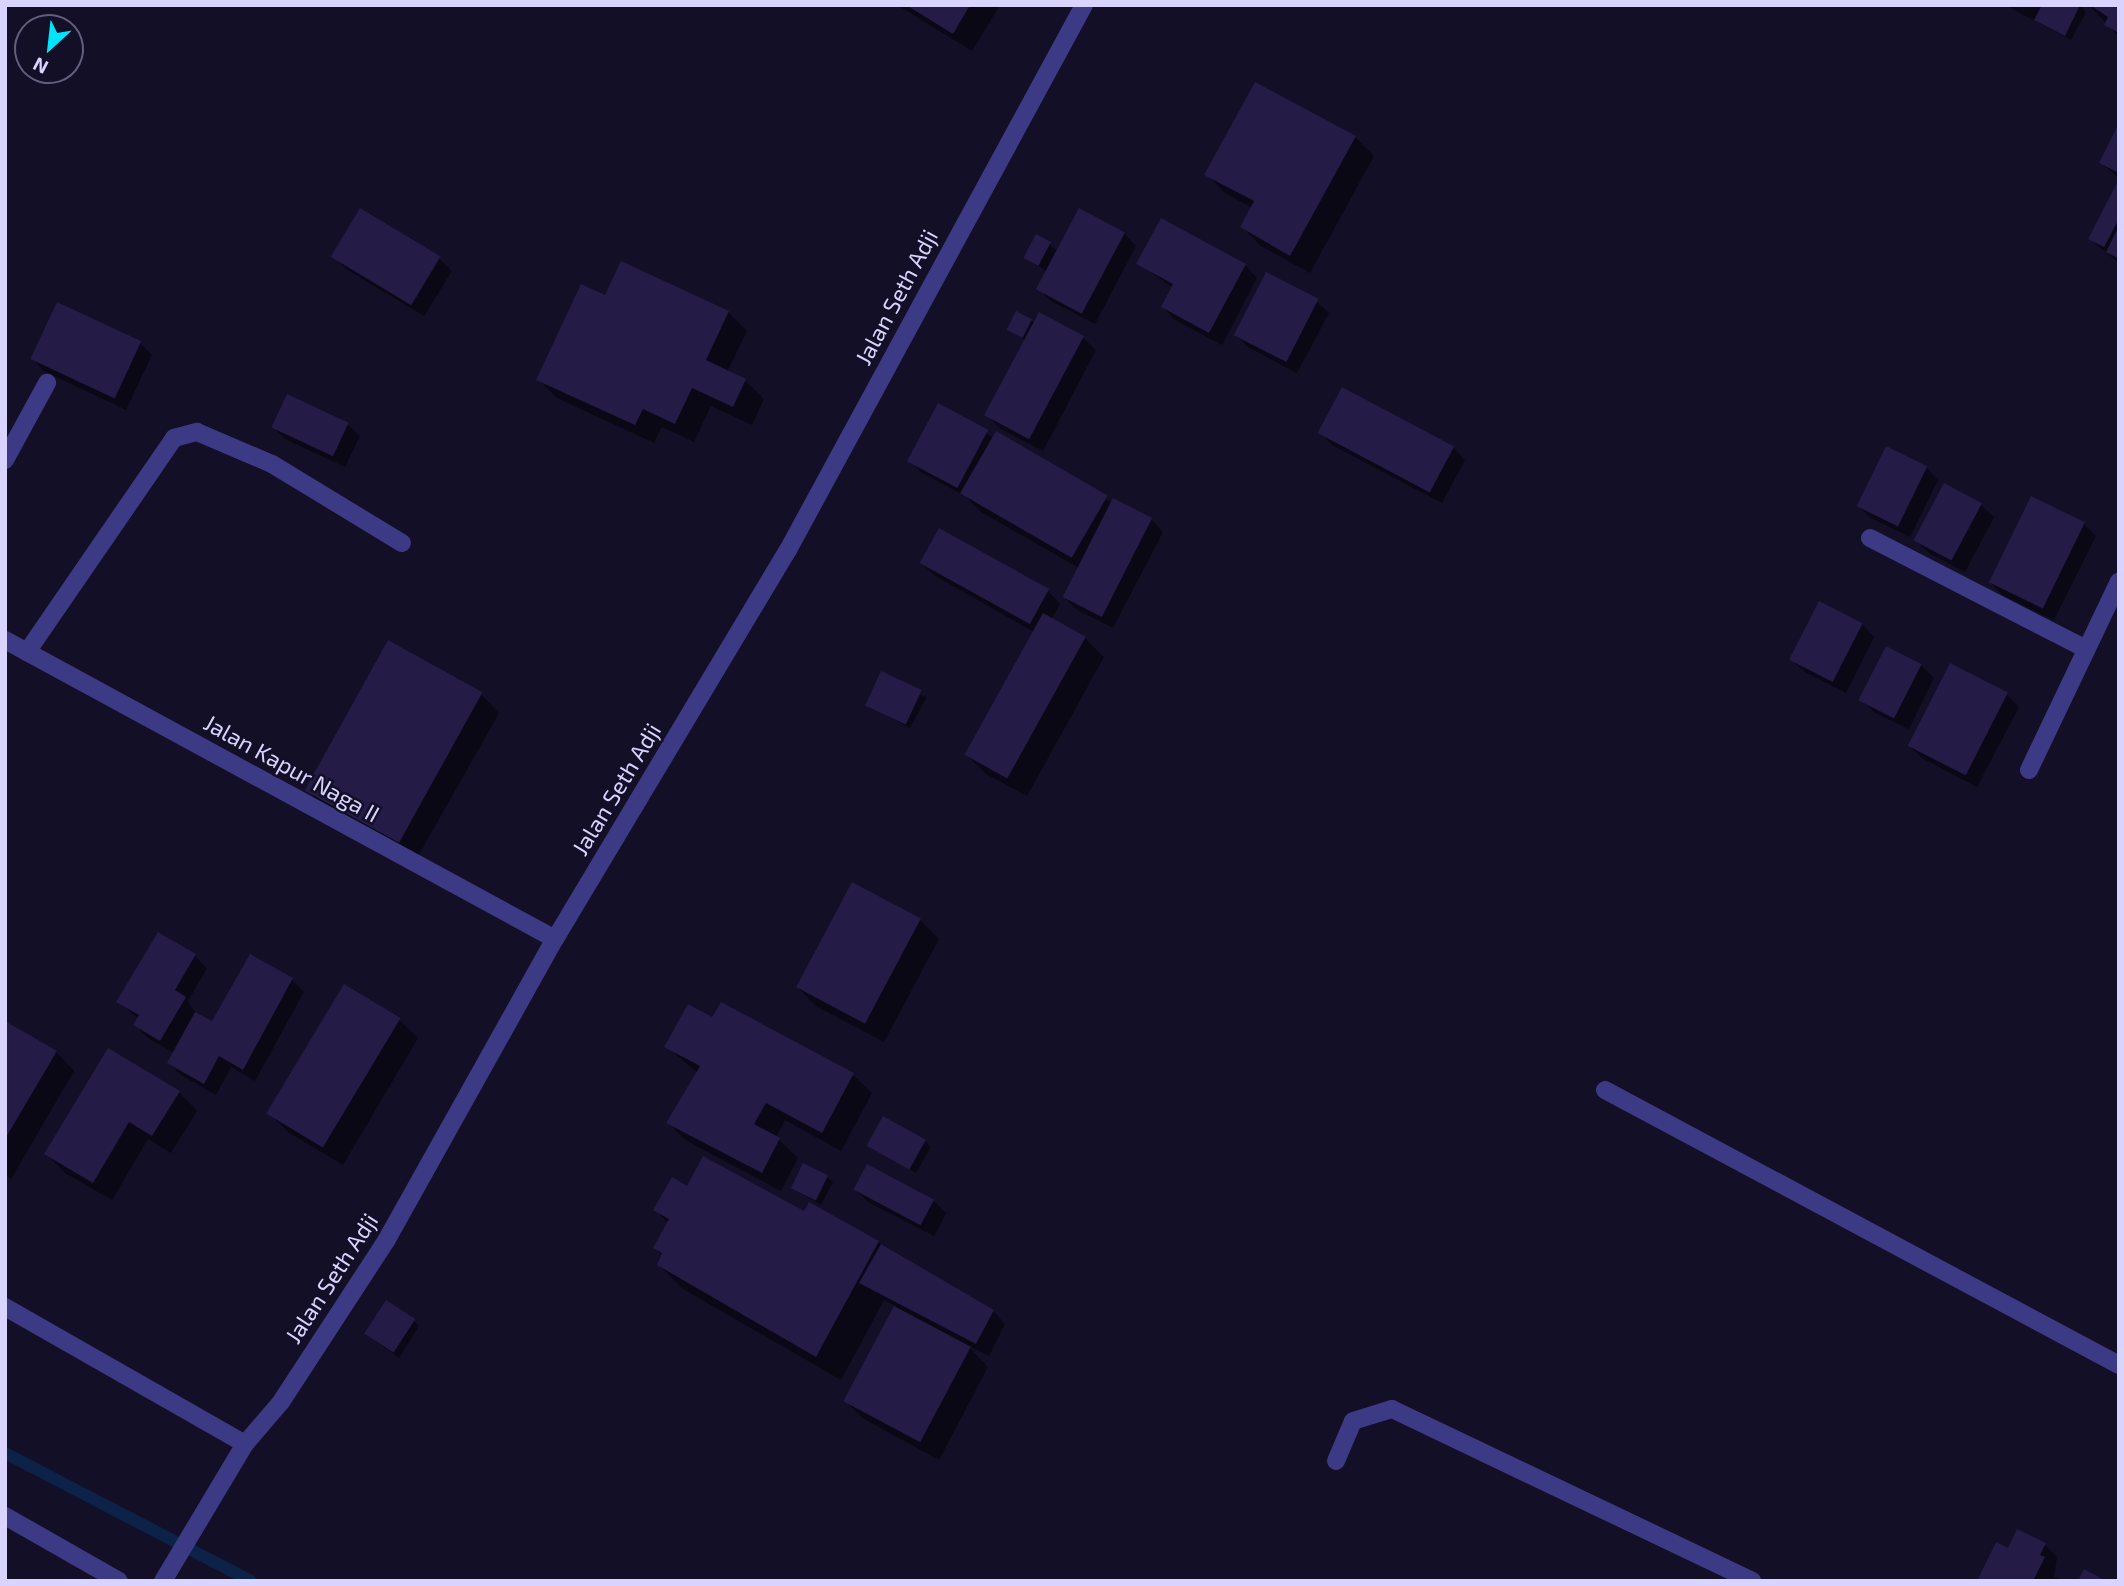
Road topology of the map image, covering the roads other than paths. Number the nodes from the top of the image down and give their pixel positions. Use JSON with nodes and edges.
{"nodes":[{"id":1,"x":1084,"y":5,"type":"edge"},
{"id":2,"x":47,"y":383,"type":"dead end"},
{"id":3,"x":5,"y":460,"type":"edge"},
{"id":4,"x":1870,"y":538,"type":"dead end"},
{"id":5,"x":402,"y":543,"type":"dead end"},
{"id":6,"x":2119,"y":581,"type":"edge"},
{"id":7,"x":5,"y":640,"type":"edge"},
{"id":8,"x":2086,"y":649,"type":"junction"},
{"id":9,"x":27,"y":652,"type":"junction"},
{"id":10,"x":2029,"y":770,"type":"dead end"},
{"id":11,"x":555,"y":939,"type":"junction"},
{"id":12,"x":1605,"y":1090,"type":"dead end"},
{"id":13,"x":5,"y":1307,"type":"edge"},
{"id":14,"x":2119,"y":1365,"type":"edge"},
{"id":15,"x":245,"y":1444,"type":"junction"},
{"id":16,"x":1336,"y":1461,"type":"dead end"},
{"id":17,"x":5,"y":1516,"type":"edge"},
{"id":18,"x":119,"y":1581,"type":"edge"},
{"id":19,"x":163,"y":1581,"type":"edge"},
{"id":20,"x":1752,"y":1581,"type":"edge"}],
"edges":[{"from":1,"to":11,"type":"street","name":"Jalan Seth Adji"},
{"from":2,"to":3,"type":"street"},
{"from":4,"to":8,"type":"street"},
{"from":5,"to":9,"type":"street"},
{"from":6,"to":8,"type":"street"},
{"from":7,"to":9,"type":"street","name":"Jalan Kapur Naga II"},
{"from":8,"to":10,"type":"street"},
{"from":9,"to":11,"type":"street","name":"Jalan Kapur Naga II"},
{"from":11,"to":15,"type":"street","name":"Jalan Seth Adji"},
{"from":12,"to":14,"type":"street"},
{"from":13,"to":15,"type":"street"},
{"from":15,"to":19,"type":"street","name":"Jalan Seth Adji"},
{"from":16,"to":20,"type":"street"},
{"from":17,"to":18,"type":"street"}]}
